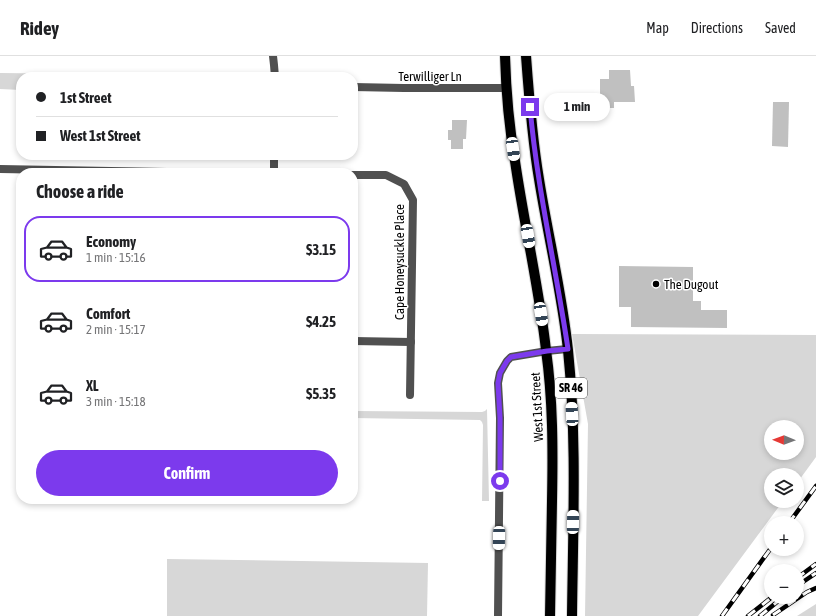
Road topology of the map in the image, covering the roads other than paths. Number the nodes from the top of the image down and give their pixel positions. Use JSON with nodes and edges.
{"nodes":[{"id":1,"x":272,"y":56,"type":"edge"},
{"id":2,"x":504,"y":56,"type":"edge"},
{"id":3,"x":526,"y":56,"type":"edge"},
{"id":4,"x":275,"y":72,"type":"edge"},
{"id":5,"x":358,"y":87,"type":"edge"},
{"id":6,"x":506,"y":88,"type":"junction"},
{"id":7,"x":0,"y":169,"type":"edge"},
{"id":8,"x":16,"y":169,"type":"edge"},
{"id":9,"x":358,"y":175,"type":"edge"},
{"id":10,"x":358,"y":341,"type":"edge"},
{"id":11,"x":411,"y":342,"type":"junction"},
{"id":12,"x":568,"y":349,"type":"junction"},
{"id":13,"x":547,"y":351,"type":"junction"},
{"id":14,"x":410,"y":395,"type":"dead end"},
{"id":15,"x":498,"y":616,"type":"edge"},
{"id":16,"x":550,"y":616,"type":"edge"},
{"id":17,"x":572,"y":616,"type":"edge"}],
"edges":[{"from":1,"to":4,"type":"street"},
{"from":2,"to":6,"type":"main road","name":"West 1st Street","number":"SR 46"},
{"from":3,"to":12,"type":"main road","number":"SR 46"},
{"from":5,"to":6,"type":"street","name":"Terwilliger Ln"},
{"from":6,"to":13,"type":"main road","name":"West 1st Street","number":"SR 46"},
{"from":7,"to":8,"type":"street"},
{"from":9,"to":11,"type":"street","name":"Cape Honeysuckle Place"},
{"from":10,"to":11,"type":"street"},
{"from":11,"to":14,"type":"street","name":"Cape Honeysuckle Place"},
{"from":12,"to":13,"type":"street"},
{"from":12,"to":17,"type":"main road","number":"SR 46"},
{"from":13,"to":15,"type":"street"},
{"from":13,"to":16,"type":"main road","name":"West 1st Street","number":"SR 46"}]}
